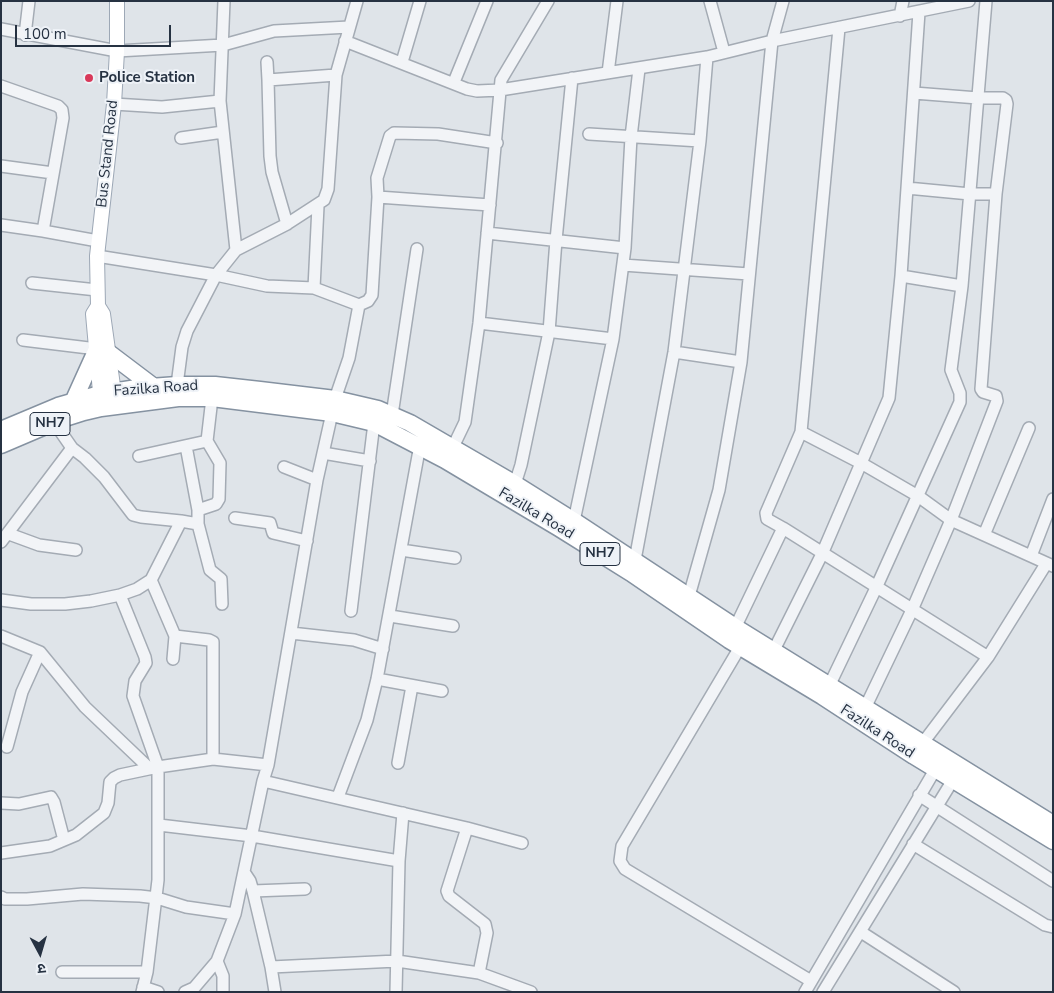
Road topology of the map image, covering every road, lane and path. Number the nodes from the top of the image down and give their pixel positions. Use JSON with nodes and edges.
{"nodes":[{"id":1,"x":28,"y":1,"type":"edge"},
{"id":2,"x":117,"y":1,"type":"edge"},
{"id":3,"x":224,"y":1,"type":"edge"},
{"id":4,"x":357,"y":1,"type":"edge"},
{"id":5,"x":420,"y":1,"type":"edge"},
{"id":6,"x":487,"y":1,"type":"edge"},
{"id":7,"x":548,"y":1,"type":"edge"},
{"id":8,"x":617,"y":1,"type":"edge"},
{"id":9,"x":710,"y":1,"type":"edge"},
{"id":10,"x":783,"y":1,"type":"edge"},
{"id":11,"x":903,"y":1,"type":"edge"},
{"id":12,"x":969,"y":1,"type":"edge"},
{"id":13,"x":986,"y":1,"type":"edge"},
{"id":14,"x":919,"y":12,"type":"junction"},
{"id":15,"x":900,"y":16,"type":"junction"},
{"id":16,"x":349,"y":27,"type":"junction"},
{"id":17,"x":839,"y":28,"type":"junction"},
{"id":18,"x":1,"y":29,"type":"edge"},
{"id":19,"x":25,"y":35,"type":"junction"},
{"id":20,"x":346,"y":41,"type":"junction"},
{"id":21,"x":772,"y":41,"type":"junction"},
{"id":22,"x":223,"y":45,"type":"junction"},
{"id":23,"x":117,"y":51,"type":"junction"},
{"id":24,"x":724,"y":52,"type":"junction"},
{"id":25,"x":707,"y":57,"type":"junction"},
{"id":26,"x":266,"y":62,"type":"dead end"},
{"id":27,"x":402,"y":62,"type":"junction"},
{"id":28,"x":639,"y":69,"type":"junction"},
{"id":29,"x":608,"y":73,"type":"junction"},
{"id":30,"x":336,"y":75,"type":"junction"},
{"id":31,"x":572,"y":78,"type":"junction"},
{"id":32,"x":268,"y":80,"type":"junction"},
{"id":33,"x":454,"y":82,"type":"junction"},
{"id":34,"x":1,"y":86,"type":"edge"},
{"id":35,"x":500,"y":90,"type":"junction"},
{"id":36,"x":914,"y":93,"type":"junction"},
{"id":37,"x":978,"y":98,"type":"junction"},
{"id":38,"x":220,"y":100,"type":"junction"},
{"id":39,"x":114,"y":104,"type":"junction"},
{"id":40,"x":223,"y":132,"type":"junction"},
{"id":41,"x":589,"y":134,"type":"dead end"},
{"id":42,"x":631,"y":137,"type":"junction"},
{"id":43,"x":181,"y":138,"type":"dead end"},
{"id":44,"x":700,"y":141,"type":"junction"},
{"id":45,"x":497,"y":143,"type":"junction"},
{"id":46,"x":1,"y":166,"type":"edge"},
{"id":47,"x":53,"y":173,"type":"junction"},
{"id":48,"x":907,"y":188,"type":"junction"},
{"id":49,"x":970,"y":194,"type":"junction"},
{"id":50,"x":996,"y":194,"type":"junction"},
{"id":51,"x":378,"y":197,"type":"junction"},
{"id":52,"x":490,"y":205,"type":"junction"},
{"id":53,"x":318,"y":206,"type":"junction"},
{"id":54,"x":287,"y":224,"type":"junction"},
{"id":55,"x":1,"y":225,"type":"edge"},
{"id":56,"x":44,"y":231,"type":"junction"},
{"id":57,"x":487,"y":233,"type":"junction"},
{"id":58,"x":556,"y":240,"type":"junction"},
{"id":59,"x":98,"y":241,"type":"junction"},
{"id":60,"x":625,"y":248,"type":"junction"},
{"id":61,"x":417,"y":249,"type":"dead end"},
{"id":62,"x":236,"y":250,"type":"junction"},
{"id":63,"x":97,"y":256,"type":"junction"},
{"id":64,"x":623,"y":265,"type":"junction"},
{"id":65,"x":684,"y":270,"type":"junction"},
{"id":66,"x":749,"y":274,"type":"junction"},
{"id":67,"x":216,"y":275,"type":"junction"},
{"id":68,"x":901,"y":276,"type":"junction"},
{"id":69,"x":32,"y":283,"type":"dead end"},
{"id":70,"x":962,"y":286,"type":"junction"},
{"id":71,"x":314,"y":288,"type":"junction"},
{"id":72,"x":97,"y":290,"type":"junction"},
{"id":73,"x":359,"y":305,"type":"junction"},
{"id":74,"x":479,"y":323,"type":"junction"},
{"id":75,"x":548,"y":332,"type":"junction"},
{"id":76,"x":613,"y":339,"type":"junction"},
{"id":77,"x":23,"y":340,"type":"dead end"},
{"id":78,"x":103,"y":351,"type":"junction"},
{"id":79,"x":674,"y":352,"type":"junction"},
{"id":80,"x":741,"y":362,"type":"junction"},
{"id":81,"x":177,"y":385,"type":"junction"},
{"id":82,"x":154,"y":386,"type":"junction"},
{"id":83,"x":212,"y":398,"type":"junction"},
{"id":84,"x":108,"y":400,"type":"junction"},
{"id":85,"x":73,"y":402,"type":"junction"},
{"id":86,"x":334,"y":406,"type":"junction"},
{"id":87,"x":392,"y":415,"type":"junction"},
{"id":88,"x":54,"y":422,"type":"junction"},
{"id":89,"x":374,"y":423,"type":"junction"},
{"id":90,"x":1029,"y":428,"type":"dead end"},
{"id":91,"x":1,"y":430,"type":"edge"},
{"id":92,"x":801,"y":432,"type":"junction"},
{"id":93,"x":207,"y":441,"type":"junction"},
{"id":94,"x":1,"y":445,"type":"edge"},
{"id":95,"x":186,"y":446,"type":"junction"},
{"id":96,"x":420,"y":446,"type":"junction"},
{"id":97,"x":453,"y":447,"type":"junction"},
{"id":98,"x":72,"y":448,"type":"junction"},
{"id":99,"x":323,"y":453,"type":"junction"},
{"id":100,"x":139,"y":456,"type":"dead end"},
{"id":101,"x":370,"y":461,"type":"junction"},
{"id":102,"x":861,"y":462,"type":"junction"},
{"id":103,"x":284,"y":468,"type":"dead end"},
{"id":104,"x":317,"y":480,"type":"junction"},
{"id":105,"x":515,"y":484,"type":"junction"},
{"id":106,"x":918,"y":496,"type":"junction"},
{"id":107,"x":1053,"y":500,"type":"edge"},
{"id":108,"x":198,"y":510,"type":"junction"},
{"id":109,"x":235,"y":518,"type":"dead end"},
{"id":110,"x":951,"y":520,"type":"junction"},
{"id":111,"x":574,"y":521,"type":"junction"},
{"id":112,"x":180,"y":522,"type":"junction"},
{"id":113,"x":198,"y":524,"type":"junction"},
{"id":114,"x":783,"y":528,"type":"junction"},
{"id":115,"x":984,"y":534,"type":"junction"},
{"id":116,"x":5,"y":538,"type":"edge"},
{"id":117,"x":307,"y":541,"type":"junction"},
{"id":118,"x":76,"y":550,"type":"dead end"},
{"id":119,"x":401,"y":550,"type":"junction"},
{"id":120,"x":822,"y":554,"type":"junction"},
{"id":121,"x":1031,"y":556,"type":"junction"},
{"id":122,"x":455,"y":558,"type":"dead end"},
{"id":123,"x":635,"y":560,"type":"junction"},
{"id":124,"x":1050,"y":565,"type":"edge"},
{"id":125,"x":151,"y":580,"type":"junction"},
{"id":126,"x":876,"y":588,"type":"junction"},
{"id":127,"x":120,"y":595,"type":"junction"},
{"id":128,"x":689,"y":596,"type":"junction"},
{"id":129,"x":1,"y":600,"type":"edge"},
{"id":130,"x":222,"y":604,"type":"dead end"},
{"id":131,"x":912,"y":610,"type":"junction"},
{"id":132,"x":351,"y":612,"type":"dead end"},
{"id":133,"x":390,"y":616,"type":"junction"},
{"id":134,"x":453,"y":626,"type":"dead end"},
{"id":135,"x":291,"y":634,"type":"junction"},
{"id":136,"x":1,"y":636,"type":"edge"},
{"id":137,"x":175,"y":636,"type":"junction"},
{"id":138,"x":738,"y":637,"type":"junction"},
{"id":139,"x":383,"y":650,"type":"junction"},
{"id":140,"x":774,"y":650,"type":"junction"},
{"id":141,"x":40,"y":652,"type":"junction"},
{"id":142,"x":988,"y":657,"type":"junction"},
{"id":143,"x":173,"y":659,"type":"dead end"},
{"id":144,"x":377,"y":679,"type":"junction"},
{"id":145,"x":830,"y":684,"type":"junction"},
{"id":146,"x":412,"y":686,"type":"junction"},
{"id":147,"x":442,"y":691,"type":"dead end"},
{"id":148,"x":866,"y":708,"type":"junction"},
{"id":149,"x":922,"y":744,"type":"junction"},
{"id":150,"x":7,"y":747,"type":"dead end"},
{"id":151,"x":213,"y":759,"type":"junction"},
{"id":152,"x":939,"y":762,"type":"junction"},
{"id":153,"x":398,"y":763,"type":"dead end"},
{"id":154,"x":268,"y":765,"type":"junction"},
{"id":155,"x":154,"y":767,"type":"junction"},
{"id":156,"x":957,"y":773,"type":"junction"},
{"id":157,"x":263,"y":781,"type":"junction"},
{"id":158,"x":919,"y":795,"type":"junction"},
{"id":159,"x":338,"y":797,"type":"junction"},
{"id":160,"x":1,"y":803,"type":"edge"},
{"id":161,"x":936,"y":806,"type":"junction"},
{"id":162,"x":403,"y":813,"type":"junction"},
{"id":163,"x":1053,"y":824,"type":"edge"},
{"id":164,"x":158,"y":825,"type":"junction"},
{"id":165,"x":467,"y":828,"type":"junction"},
{"id":166,"x":252,"y":836,"type":"junction"},
{"id":167,"x":64,"y":840,"type":"junction"},
{"id":168,"x":1053,"y":841,"type":"edge"},
{"id":169,"x":522,"y":843,"type":"dead end"},
{"id":170,"x":914,"y":844,"type":"junction"},
{"id":171,"x":1,"y":854,"type":"edge"},
{"id":172,"x":399,"y":861,"type":"junction"},
{"id":173,"x":244,"y":872,"type":"junction"},
{"id":174,"x":1053,"y":881,"type":"edge"},
{"id":175,"x":305,"y":889,"type":"dead end"},
{"id":176,"x":253,"y":891,"type":"junction"},
{"id":177,"x":1,"y":897,"type":"edge"},
{"id":178,"x":157,"y":898,"type":"junction"},
{"id":179,"x":235,"y":914,"type":"junction"},
{"id":180,"x":1053,"y":927,"type":"edge"},
{"id":181,"x":861,"y":932,"type":"junction"},
{"id":182,"x":217,"y":960,"type":"junction"},
{"id":183,"x":397,"y":961,"type":"junction"},
{"id":184,"x":271,"y":967,"type":"junction"},
{"id":185,"x":62,"y":972,"type":"dead end"},
{"id":186,"x":147,"y":972,"type":"junction"},
{"id":187,"x":479,"y":973,"type":"junction"},
{"id":188,"x":811,"y":981,"type":"junction"},
{"id":189,"x":143,"y":990,"type":"edge"},
{"id":190,"x":158,"y":992,"type":"edge"},
{"id":191,"x":185,"y":992,"type":"edge"},
{"id":192,"x":223,"y":992,"type":"edge"},
{"id":193,"x":275,"y":992,"type":"edge"},
{"id":194,"x":396,"y":992,"type":"edge"},
{"id":195,"x":531,"y":992,"type":"edge"},
{"id":196,"x":804,"y":992,"type":"edge"},
{"id":197,"x":823,"y":992,"type":"edge"},
{"id":198,"x":954,"y":992,"type":"edge"}],
"edges":[{"from":1,"to":19,"type":"street"},
{"from":2,"to":23,"type":"main road","name":"Bus Stand Road"},
{"from":3,"to":22,"type":"street"},
{"from":4,"to":16,"type":"street"},
{"from":5,"to":27,"type":"street"},
{"from":6,"to":33,"type":"street"},
{"from":7,"to":35,"type":"street"},
{"from":8,"to":29,"type":"street"},
{"from":9,"to":24,"type":"street"},
{"from":10,"to":21,"type":"street"},
{"from":11,"to":15,"type":"street"},
{"from":12,"to":14,"type":"street"},
{"from":13,"to":37,"type":"street"},
{"from":14,"to":15,"type":"street"},
{"from":14,"to":36,"type":"street"},
{"from":15,"to":17,"type":"street"},
{"from":16,"to":20,"type":"street"},
{"from":16,"to":22,"type":"street"},
{"from":17,"to":21,"type":"street"},
{"from":17,"to":92,"type":"street"},
{"from":18,"to":19,"type":"street"},
{"from":19,"to":23,"type":"street"},
{"from":20,"to":27,"type":"street"},
{"from":20,"to":30,"type":"street"},
{"from":21,"to":24,"type":"street"},
{"from":21,"to":66,"type":"street"},
{"from":22,"to":23,"type":"street"},
{"from":22,"to":38,"type":"street"},
{"from":23,"to":39,"type":"main road","name":"Bus Stand Road"},
{"from":24,"to":25,"type":"street"},
{"from":25,"to":28,"type":"street"},
{"from":25,"to":44,"type":"street"},
{"from":26,"to":32,"type":"street"},
{"from":27,"to":33,"type":"street"},
{"from":28,"to":29,"type":"street"},
{"from":28,"to":42,"type":"street"},
{"from":29,"to":31,"type":"street"},
{"from":30,"to":32,"type":"street"},
{"from":30,"to":53,"type":"street"},
{"from":31,"to":35,"type":"street"},
{"from":31,"to":58,"type":"street"},
{"from":32,"to":54,"type":"street"},
{"from":33,"to":35,"type":"street"},
{"from":34,"to":47,"type":"street"},
{"from":35,"to":45,"type":"street"},
{"from":36,"to":37,"type":"street"},
{"from":36,"to":48,"type":"street"},
{"from":37,"to":49,"type":"street"},
{"from":37,"to":50,"type":"street"},
{"from":38,"to":39,"type":"street"},
{"from":38,"to":40,"type":"street"},
{"from":39,"to":59,"type":"main road","name":"Bus Stand Road"},
{"from":40,"to":43,"type":"street"},
{"from":40,"to":62,"type":"street"},
{"from":41,"to":42,"type":"street"},
{"from":42,"to":44,"type":"street"},
{"from":42,"to":60,"type":"street"},
{"from":44,"to":65,"type":"street"},
{"from":45,"to":51,"type":"street"},
{"from":45,"to":52,"type":"street"},
{"from":46,"to":47,"type":"street"},
{"from":47,"to":56,"type":"street"},
{"from":48,"to":49,"type":"street"},
{"from":48,"to":68,"type":"street"},
{"from":49,"to":50,"type":"street"},
{"from":49,"to":70,"type":"street"},
{"from":50,"to":110,"type":"street"},
{"from":51,"to":52,"type":"street"},
{"from":51,"to":73,"type":"street"},
{"from":52,"to":57,"type":"street"},
{"from":53,"to":54,"type":"street"},
{"from":53,"to":71,"type":"street"},
{"from":54,"to":62,"type":"street"},
{"from":55,"to":56,"type":"street"},
{"from":56,"to":59,"type":"street"},
{"from":57,"to":58,"type":"street"},
{"from":57,"to":74,"type":"street"},
{"from":58,"to":60,"type":"street"},
{"from":58,"to":75,"type":"street"},
{"from":59,"to":63,"type":"main road","name":"Bus Stand Road"},
{"from":60,"to":64,"type":"street"},
{"from":61,"to":87,"type":"street"},
{"from":62,"to":67,"type":"street"},
{"from":63,"to":67,"type":"street"},
{"from":63,"to":72,"type":"main road","name":"Bus Stand Road"},
{"from":64,"to":65,"type":"street"},
{"from":64,"to":76,"type":"street"},
{"from":65,"to":66,"type":"street"},
{"from":65,"to":79,"type":"street"},
{"from":66,"to":80,"type":"street"},
{"from":67,"to":71,"type":"street"},
{"from":67,"to":81,"type":"street"},
{"from":68,"to":70,"type":"street"},
{"from":68,"to":102,"type":"street"},
{"from":69,"to":72,"type":"street"},
{"from":70,"to":106,"type":"street"},
{"from":71,"to":73,"type":"street"},
{"from":72,"to":78,"type":"main road","name":"Bus Stand Road"},
{"from":73,"to":86,"type":"street"},
{"from":74,"to":75,"type":"street"},
{"from":74,"to":97,"type":"street"},
{"from":75,"to":76,"type":"street"},
{"from":75,"to":105,"type":"street"},
{"from":76,"to":111,"type":"street"},
{"from":77,"to":78,"type":"street"},
{"from":78,"to":82,"type":"highway"},
{"from":78,"to":84,"type":"main road","name":"Bus Stand Road"},
{"from":78,"to":85,"type":"highway"},
{"from":79,"to":80,"type":"street"},
{"from":79,"to":123,"type":"street"},
{"from":80,"to":128,"type":"street"},
{"from":81,"to":82,"type":"highway","name":"Fazilka Road","number":"NH7"},
{"from":81,"to":86,"type":"highway","name":"Fazilka Road","number":"NH7"},
{"from":82,"to":84,"type":"highway","name":"Fazilka Road","number":"NH7"},
{"from":83,"to":84,"type":"highway","name":"Fazilka Road","number":"NH7"},
{"from":83,"to":86,"type":"highway","name":"Fazilka Road","number":"NH7"},
{"from":83,"to":93,"type":"street"},
{"from":84,"to":85,"type":"highway","number":"NH7"},
{"from":84,"to":88,"type":"highway","number":"NH7"},
{"from":85,"to":91,"type":"highway","number":"NH7"},
{"from":86,"to":87,"type":"highway","name":"Fazilka Road","number":"NH7"},
{"from":86,"to":89,"type":"highway","name":"Fazilka Road","number":"NH7"},
{"from":86,"to":99,"type":"street"},
{"from":87,"to":97,"type":"highway","name":"Fazilka Road","number":"NH7"},
{"from":88,"to":94,"type":"highway","number":"NH7"},
{"from":88,"to":98,"type":"street"},
{"from":89,"to":96,"type":"highway","name":"Fazilka Road","number":"NH7"},
{"from":89,"to":101,"type":"street"},
{"from":90,"to":115,"type":"street"},
{"from":92,"to":102,"type":"street"},
{"from":92,"to":114,"type":"street"},
{"from":93,"to":95,"type":"street"},
{"from":93,"to":108,"type":"street"},
{"from":95,"to":100,"type":"street"},
{"from":95,"to":108,"type":"street"},
{"from":96,"to":119,"type":"street"},
{"from":96,"to":138,"type":"highway","name":"Fazilka Road","number":"NH7"},
{"from":97,"to":105,"type":"highway","name":"Fazilka Road","number":"NH7"},
{"from":98,"to":112,"type":"street"},
{"from":98,"to":116,"type":"street"},
{"from":99,"to":101,"type":"street"},
{"from":99,"to":104,"type":"street"},
{"from":101,"to":132,"type":"street"},
{"from":102,"to":106,"type":"street"},
{"from":102,"to":120,"type":"street"},
{"from":103,"to":104,"type":"street"},
{"from":104,"to":117,"type":"street"},
{"from":105,"to":111,"type":"highway","name":"Fazilka Road","number":"NH7"},
{"from":106,"to":110,"type":"street"},
{"from":106,"to":126,"type":"street"},
{"from":107,"to":121,"type":"street"},
{"from":108,"to":113,"type":"street"},
{"from":109,"to":117,"type":"street"},
{"from":110,"to":115,"type":"street"},
{"from":110,"to":131,"type":"street"},
{"from":111,"to":123,"type":"highway","name":"Fazilka Road","number":"NH7"},
{"from":112,"to":113,"type":"street"},
{"from":112,"to":125,"type":"street"},
{"from":113,"to":130,"type":"street"},
{"from":114,"to":120,"type":"street"},
{"from":114,"to":138,"type":"street"},
{"from":115,"to":121,"type":"street"},
{"from":116,"to":118,"type":"street"},
{"from":117,"to":135,"type":"street"},
{"from":119,"to":122,"type":"street"},
{"from":119,"to":133,"type":"street"},
{"from":120,"to":126,"type":"street"},
{"from":120,"to":140,"type":"street"},
{"from":121,"to":124,"type":"street"},
{"from":123,"to":128,"type":"highway","name":"Fazilka Road","number":"NH7"},
{"from":124,"to":142,"type":"street"},
{"from":125,"to":127,"type":"street"},
{"from":125,"to":137,"type":"street"},
{"from":126,"to":131,"type":"street"},
{"from":126,"to":145,"type":"street"},
{"from":127,"to":129,"type":"street"},
{"from":127,"to":155,"type":"street"},
{"from":128,"to":138,"type":"highway","name":"Fazilka Road","number":"NH7"},
{"from":131,"to":142,"type":"street"},
{"from":131,"to":148,"type":"street"},
{"from":133,"to":134,"type":"street"},
{"from":133,"to":139,"type":"street"},
{"from":135,"to":139,"type":"street"},
{"from":135,"to":154,"type":"street"},
{"from":136,"to":141,"type":"street"},
{"from":137,"to":143,"type":"street"},
{"from":137,"to":151,"type":"street"},
{"from":138,"to":140,"type":"highway","name":"Fazilka Road","number":"NH7"},
{"from":138,"to":152,"type":"highway","name":"Fazilka Road","number":"NH7"},
{"from":138,"to":188,"type":"street"},
{"from":139,"to":144,"type":"street"},
{"from":140,"to":145,"type":"highway","name":"Fazilka Road","number":"NH7"},
{"from":141,"to":150,"type":"street"},
{"from":141,"to":155,"type":"street"},
{"from":142,"to":149,"type":"street"},
{"from":144,"to":146,"type":"street"},
{"from":144,"to":159,"type":"street"},
{"from":145,"to":148,"type":"highway","name":"Fazilka Road","number":"NH7"},
{"from":146,"to":147,"type":"street"},
{"from":146,"to":153,"type":"street"},
{"from":148,"to":149,"type":"highway","name":"Fazilka Road","number":"NH7"},
{"from":149,"to":152,"type":"highway","name":"Fazilka Road","number":"NH7"},
{"from":151,"to":154,"type":"street"},
{"from":151,"to":155,"type":"street"},
{"from":152,"to":156,"type":"highway","name":"Fazilka Road","number":"NH7"},
{"from":152,"to":158,"type":"street"},
{"from":154,"to":157,"type":"street"},
{"from":155,"to":164,"type":"street"},
{"from":155,"to":167,"type":"street"},
{"from":156,"to":161,"type":"street"},
{"from":156,"to":163,"type":"highway","name":"Fazilka Road","number":"NH7"},
{"from":156,"to":168,"type":"highway","name":"Fazilka Road","number":"NH7"},
{"from":157,"to":159,"type":"street"},
{"from":157,"to":166,"type":"street"},
{"from":158,"to":161,"type":"street"},
{"from":158,"to":188,"type":"street"},
{"from":159,"to":162,"type":"street"},
{"from":160,"to":167,"type":"street"},
{"from":161,"to":170,"type":"street"},
{"from":161,"to":174,"type":"street"},
{"from":162,"to":165,"type":"street"},
{"from":162,"to":172,"type":"street"},
{"from":164,"to":166,"type":"street"},
{"from":164,"to":178,"type":"street"},
{"from":165,"to":169,"type":"street"},
{"from":165,"to":187,"type":"street"},
{"from":166,"to":172,"type":"street"},
{"from":166,"to":173,"type":"street"},
{"from":167,"to":171,"type":"street"},
{"from":170,"to":180,"type":"street"},
{"from":170,"to":181,"type":"street"},
{"from":172,"to":183,"type":"street"},
{"from":173,"to":176,"type":"street"},
{"from":173,"to":179,"type":"street"},
{"from":175,"to":176,"type":"street"},
{"from":176,"to":184,"type":"street"},
{"from":177,"to":178,"type":"street"},
{"from":178,"to":179,"type":"street"},
{"from":178,"to":186,"type":"street"},
{"from":179,"to":182,"type":"street"},
{"from":181,"to":197,"type":"street"},
{"from":181,"to":198,"type":"street"},
{"from":182,"to":191,"type":"street"},
{"from":182,"to":192,"type":"street"},
{"from":183,"to":184,"type":"street"},
{"from":183,"to":187,"type":"street"},
{"from":183,"to":194,"type":"street"},
{"from":184,"to":193,"type":"street"},
{"from":185,"to":186,"type":"street"},
{"from":186,"to":189,"type":"street"},
{"from":187,"to":195,"type":"street"},
{"from":188,"to":196,"type":"street"},
{"from":189,"to":190,"type":"street"}]}
